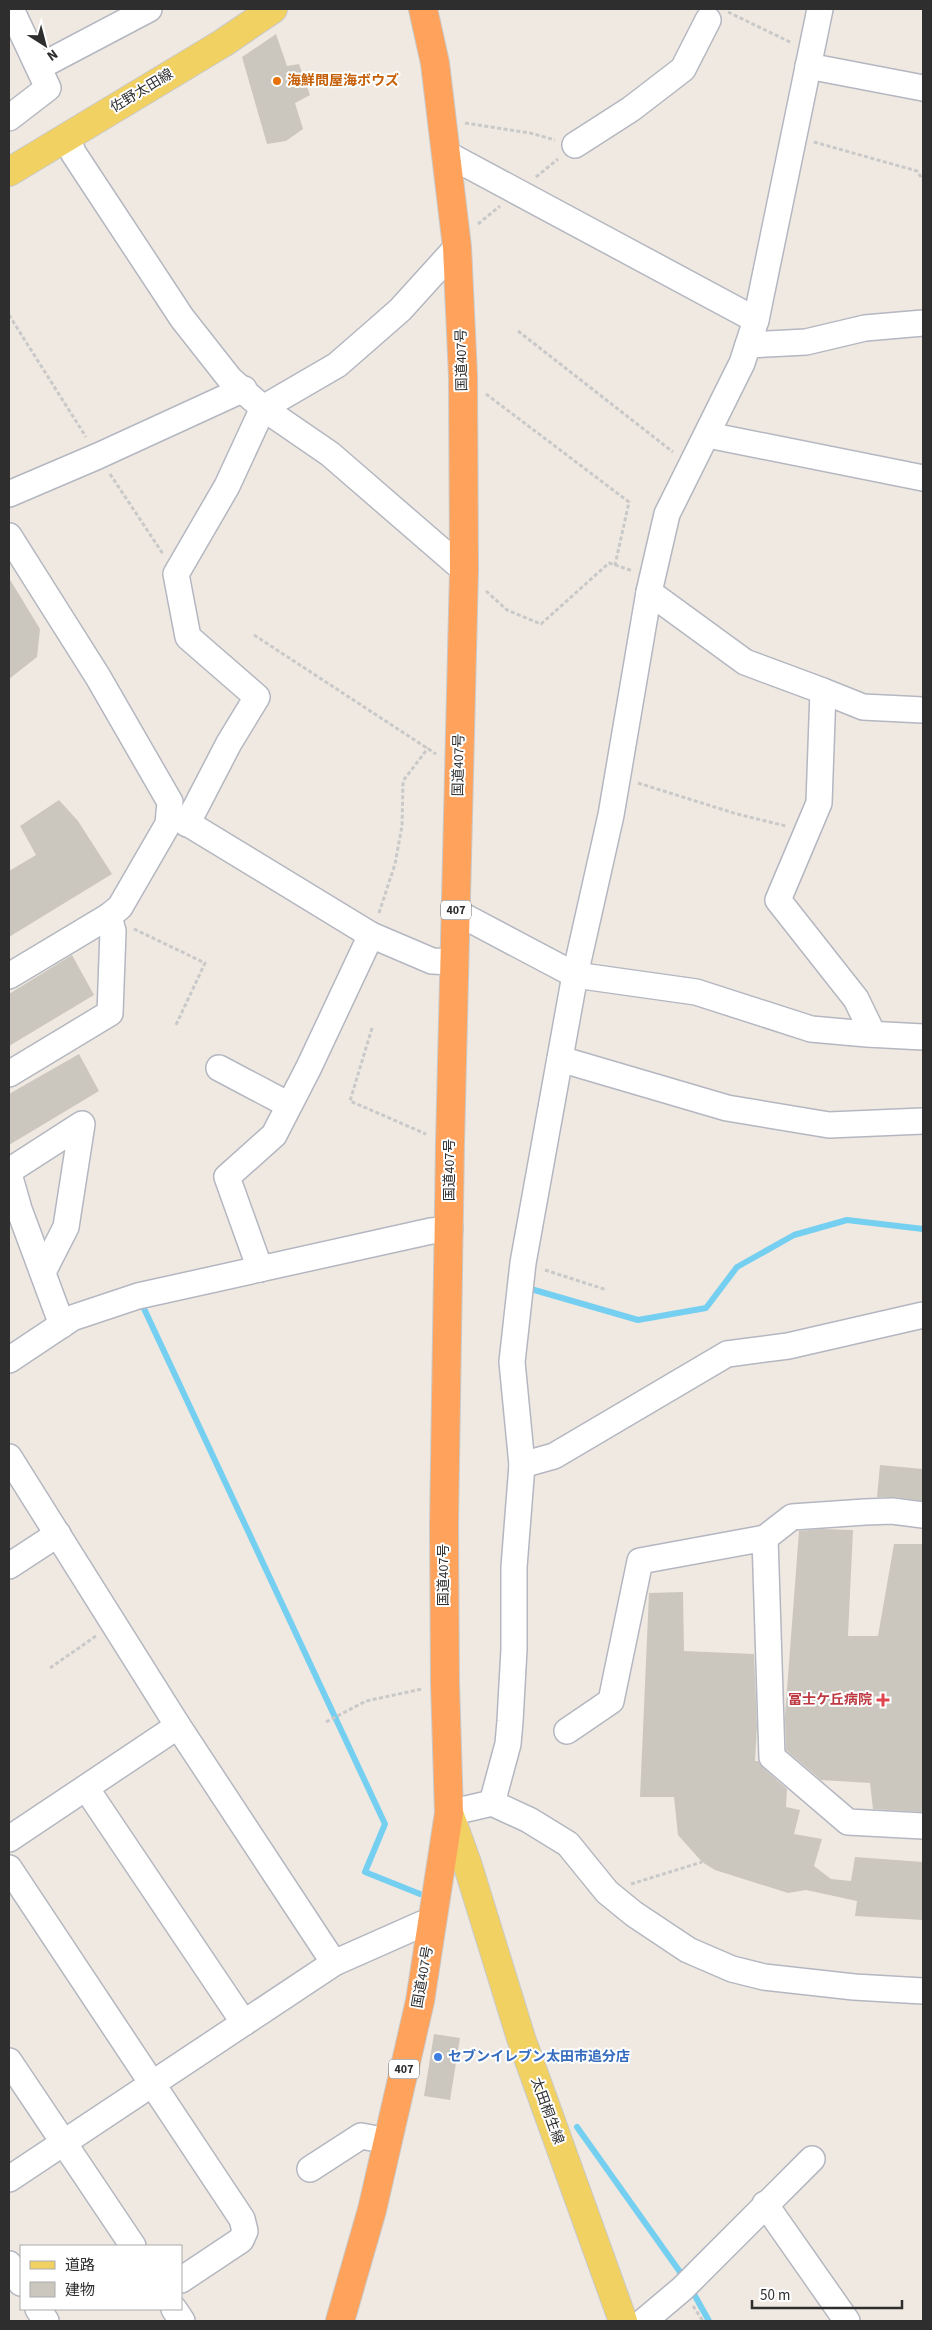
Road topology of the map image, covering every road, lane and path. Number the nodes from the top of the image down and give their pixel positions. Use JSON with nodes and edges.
{"nodes":[{"id":1,"x":11,"y":9,"type":"edge"},
{"id":2,"x":149,"y":9,"type":"edge"},
{"id":3,"x":273,"y":9,"type":"edge"},
{"id":4,"x":424,"y":9,"type":"edge"},
{"id":5,"x":820,"y":9,"type":"edge"},
{"id":6,"x":709,"y":11,"type":"edge"},
{"id":7,"x":810,"y":59,"type":"junction"},
{"id":8,"x":44,"y":77,"type":"junction"},
{"id":9,"x":923,"y":88,"type":"edge"},
{"id":10,"x":9,"y":118,"type":"edge"},
{"id":11,"x":443,"y":119,"type":"junction"},
{"id":12,"x":794,"y":136,"type":"junction"},
{"id":13,"x":66,"y":137,"type":"junction"},
{"id":14,"x":575,"y":145,"type":"junction"},
{"id":15,"x":447,"y":154,"type":"junction"},
{"id":16,"x":9,"y":172,"type":"edge"},
{"id":17,"x":923,"y":180,"type":"edge"},
{"id":18,"x":518,"y":192,"type":"junction"},
{"id":19,"x":457,"y":247,"type":"junction"},
{"id":20,"x":756,"y":320,"type":"junction"},
{"id":21,"x":923,"y":323,"type":"edge"},
{"id":22,"x":518,"y":331,"type":"dead end"},
{"id":23,"x":748,"y":345,"type":"junction"},
{"id":24,"x":463,"y":376,"type":"junction"},
{"id":25,"x":244,"y":389,"type":"junction"},
{"id":26,"x":263,"y":408,"type":"junction"},
{"id":27,"x":708,"y":435,"type":"junction"},
{"id":28,"x":691,"y":467,"type":"junction"},
{"id":29,"x":923,"y":478,"type":"edge"},
{"id":30,"x":9,"y":494,"type":"edge"},
{"id":31,"x":9,"y":536,"type":"edge"},
{"id":32,"x":615,"y":565,"type":"junction"},
{"id":33,"x":464,"y":570,"type":"junction"},
{"id":34,"x":651,"y":585,"type":"junction"},
{"id":35,"x":254,"y":635,"type":"dead end"},
{"id":36,"x":822,"y":691,"type":"junction"},
{"id":37,"x":923,"y":710,"type":"edge"},
{"id":38,"x":428,"y":748,"type":"junction"},
{"id":39,"x":459,"y":769,"type":"junction"},
{"id":40,"x":618,"y":777,"type":"junction"},
{"id":41,"x":179,"y":819,"type":"junction"},
{"id":42,"x":808,"y":831,"type":"junction"},
{"id":43,"x":456,"y":912,"type":"junction"},
{"id":44,"x":108,"y":916,"type":"junction"},
{"id":45,"x":371,"y":935,"type":"junction"},
{"id":46,"x":455,"y":962,"type":"junction"},
{"id":47,"x":575,"y":975,"type":"junction"},
{"id":48,"x":9,"y":976,"type":"edge"},
{"id":49,"x":175,"y":1027,"type":"dead end"},
{"id":50,"x":372,"y":1028,"type":"dead end"},
{"id":51,"x":873,"y":1034,"type":"junction"},
{"id":52,"x":923,"y":1037,"type":"edge"},
{"id":53,"x":560,"y":1059,"type":"junction"},
{"id":54,"x":219,"y":1068,"type":"dead end"},
{"id":55,"x":9,"y":1074,"type":"edge"},
{"id":56,"x":289,"y":1105,"type":"junction"},
{"id":57,"x":923,"y":1120,"type":"edge"},
{"id":58,"x":450,"y":1144,"type":"junction"},
{"id":59,"x":9,"y":1172,"type":"edge"},
{"id":60,"x":14,"y":1212,"type":"edge"},
{"id":61,"x":450,"y":1230,"type":"junction"},
{"id":62,"x":523,"y":1263,"type":"junction"},
{"id":63,"x":260,"y":1269,"type":"junction"},
{"id":64,"x":43,"y":1272,"type":"junction"},
{"id":65,"x":607,"y":1290,"type":"dead end"},
{"id":66,"x":923,"y":1315,"type":"edge"},
{"id":67,"x":62,"y":1325,"type":"junction"},
{"id":68,"x":9,"y":1360,"type":"edge"},
{"id":69,"x":9,"y":1457,"type":"edge"},
{"id":70,"x":522,"y":1465,"type":"junction"},
{"id":71,"x":923,"y":1514,"type":"edge"},
{"id":72,"x":58,"y":1534,"type":"junction"},
{"id":73,"x":765,"y":1538,"type":"junction"},
{"id":74,"x":9,"y":1566,"type":"edge"},
{"id":75,"x":115,"y":1623,"type":"junction"},
{"id":76,"x":50,"y":1668,"type":"dead end"},
{"id":77,"x":444,"y":1684,"type":"junction"},
{"id":78,"x":326,"y":1722,"type":"dead end"},
{"id":79,"x":178,"y":1726,"type":"junction"},
{"id":80,"x":567,"y":1731,"type":"dead end"},
{"id":81,"x":86,"y":1788,"type":"junction"},
{"id":82,"x":492,"y":1803,"type":"junction"},
{"id":83,"x":449,"y":1814,"type":"junction"},
{"id":84,"x":923,"y":1826,"type":"edge"},
{"id":85,"x":9,"y":1839,"type":"edge"},
{"id":86,"x":702,"y":1862,"type":"dead end"},
{"id":87,"x":9,"y":1868,"type":"edge"},
{"id":88,"x":607,"y":1892,"type":"junction"},
{"id":89,"x":432,"y":1926,"type":"junction"},
{"id":90,"x":334,"y":1963,"type":"junction"},
{"id":91,"x":923,"y":1991,"type":"edge"},
{"id":92,"x":244,"y":2023,"type":"junction"},
{"id":93,"x":9,"y":2061,"type":"edge"},
{"id":94,"x":152,"y":2084,"type":"junction"},
{"id":95,"x":388,"y":2141,"type":"junction"},
{"id":96,"x":64,"y":2143,"type":"junction"},
{"id":97,"x":812,"y":2158,"type":"dead end"},
{"id":98,"x":310,"y":2169,"type":"dead end"},
{"id":99,"x":9,"y":2179,"type":"edge"},
{"id":100,"x":766,"y":2204,"type":"junction"},
{"id":101,"x":133,"y":2245,"type":"edge"},
{"id":102,"x":9,"y":2264,"type":"edge"},
{"id":103,"x":182,"y":2279,"type":"edge"},
{"id":104,"x":20,"y":2281,"type":"edge"},
{"id":105,"x":39,"y":2310,"type":"edge"},
{"id":106,"x":175,"y":2310,"type":"edge"},
{"id":107,"x":46,"y":2321,"type":"edge"},
{"id":108,"x":182,"y":2321,"type":"edge"},
{"id":109,"x":340,"y":2321,"type":"edge"},
{"id":110,"x":623,"y":2321,"type":"edge"},
{"id":111,"x":644,"y":2321,"type":"edge"},
{"id":112,"x":847,"y":2321,"type":"edge"}],
"edges":[{"from":1,"to":8,"type":"street"},
{"from":2,"to":8,"type":"street"},
{"from":3,"to":13,"type":"main road","name":"佐野太田線"},
{"from":4,"to":11,"type":"highway","name":"国道407号","number":"407"},
{"from":5,"to":7,"type":"street"},
{"from":6,"to":7,"type":"path"},
{"from":6,"to":14,"type":"street"},
{"from":7,"to":9,"type":"street"},
{"from":7,"to":12,"type":"street"},
{"from":8,"to":10,"type":"street"},
{"from":11,"to":14,"type":"path"},
{"from":11,"to":15,"type":"highway","name":"国道407号","number":"407"},
{"from":12,"to":17,"type":"path"},
{"from":12,"to":20,"type":"street"},
{"from":13,"to":16,"type":"main road","name":"佐野太田線"},
{"from":13,"to":25,"type":"street"},
{"from":14,"to":18,"type":"path"},
{"from":15,"to":18,"type":"street"},
{"from":15,"to":19,"type":"highway","name":"国道407号","number":"407"},
{"from":18,"to":19,"type":"path"},
{"from":18,"to":20,"type":"street"},
{"from":19,"to":24,"type":"highway","name":"国道407号","number":"407"},
{"from":19,"to":26,"type":"street"},
{"from":20,"to":23,"type":"street"},
{"from":21,"to":23,"type":"street"},
{"from":22,"to":28,"type":"path"},
{"from":23,"to":27,"type":"street"},
{"from":24,"to":32,"type":"path"},
{"from":24,"to":33,"type":"highway","name":"国道407号","number":"407"},
{"from":25,"to":26,"type":"street"},
{"from":25,"to":30,"type":"street"},
{"from":26,"to":33,"type":"street"},
{"from":26,"to":41,"type":"street"},
{"from":27,"to":28,"type":"street"},
{"from":27,"to":29,"type":"street"},
{"from":28,"to":34,"type":"street"},
{"from":31,"to":41,"type":"street"},
{"from":32,"to":33,"type":"path"},
{"from":32,"to":34,"type":"path"},
{"from":33,"to":39,"type":"highway","name":"国道407号","number":"407"},
{"from":34,"to":36,"type":"street"},
{"from":34,"to":40,"type":"street"},
{"from":35,"to":38,"type":"path"},
{"from":36,"to":37,"type":"street"},
{"from":36,"to":42,"type":"street"},
{"from":38,"to":39,"type":"path"},
{"from":38,"to":45,"type":"path"},
{"from":39,"to":43,"type":"highway","name":"国道407号","number":"407"},
{"from":40,"to":42,"type":"path"},
{"from":40,"to":47,"type":"street"},
{"from":41,"to":44,"type":"street"},
{"from":41,"to":45,"type":"street"},
{"from":42,"to":51,"type":"street"},
{"from":43,"to":46,"type":"highway","name":"国道407号","number":"407"},
{"from":43,"to":47,"type":"street"},
{"from":44,"to":48,"type":"street"},
{"from":44,"to":49,"type":"path"},
{"from":44,"to":55,"type":"street"},
{"from":45,"to":46,"type":"street"},
{"from":45,"to":56,"type":"street"},
{"from":46,"to":58,"type":"highway","name":"国道407号","number":"407"},
{"from":47,"to":51,"type":"street"},
{"from":47,"to":53,"type":"street"},
{"from":50,"to":58,"type":"path"},
{"from":51,"to":52,"type":"street"},
{"from":53,"to":57,"type":"street"},
{"from":53,"to":62,"type":"street"},
{"from":54,"to":56,"type":"street"},
{"from":56,"to":63,"type":"street"},
{"from":58,"to":61,"type":"highway","name":"国道407号","number":"407"},
{"from":59,"to":60,"type":"street"},
{"from":59,"to":64,"type":"street"},
{"from":60,"to":64,"type":"street"},
{"from":61,"to":63,"type":"street"},
{"from":61,"to":77,"type":"highway","name":"国道407号","number":"407"},
{"from":62,"to":65,"type":"path"},
{"from":62,"to":70,"type":"street"},
{"from":63,"to":67,"type":"street"},
{"from":64,"to":67,"type":"street"},
{"from":66,"to":70,"type":"street"},
{"from":67,"to":68,"type":"street"},
{"from":69,"to":72,"type":"street"},
{"from":70,"to":82,"type":"street"},
{"from":71,"to":73,"type":"street"},
{"from":72,"to":74,"type":"street"},
{"from":72,"to":75,"type":"street"},
{"from":73,"to":80,"type":"street"},
{"from":73,"to":84,"type":"street"},
{"from":75,"to":76,"type":"path"},
{"from":75,"to":79,"type":"street"},
{"from":77,"to":78,"type":"path"},
{"from":77,"to":83,"type":"highway","name":"国道407号","number":"407"},
{"from":79,"to":81,"type":"street"},
{"from":79,"to":90,"type":"street"},
{"from":81,"to":85,"type":"street"},
{"from":81,"to":92,"type":"street"},
{"from":82,"to":83,"type":"street"},
{"from":82,"to":88,"type":"street"},
{"from":83,"to":89,"type":"highway","name":"国道407号","number":"407"},
{"from":83,"to":110,"type":"main road","name":"太田桐生線"},
{"from":86,"to":88,"type":"path"},
{"from":87,"to":94,"type":"street"},
{"from":88,"to":91,"type":"street"},
{"from":89,"to":90,"type":"street"},
{"from":89,"to":95,"type":"highway","name":"国道407号","number":"407"},
{"from":90,"to":92,"type":"street"},
{"from":92,"to":94,"type":"street"},
{"from":93,"to":96,"type":"street"},
{"from":94,"to":96,"type":"street"},
{"from":94,"to":103,"type":"street"},
{"from":95,"to":98,"type":"street"},
{"from":95,"to":109,"type":"highway","name":"国道407号","number":"407"},
{"from":96,"to":99,"type":"street"},
{"from":96,"to":101,"type":"street"},
{"from":97,"to":100,"type":"street"},
{"from":100,"to":111,"type":"street"},
{"from":100,"to":112,"type":"street"},
{"from":102,"to":104,"type":"street"},
{"from":105,"to":107,"type":"street"},
{"from":106,"to":108,"type":"street"}]}
